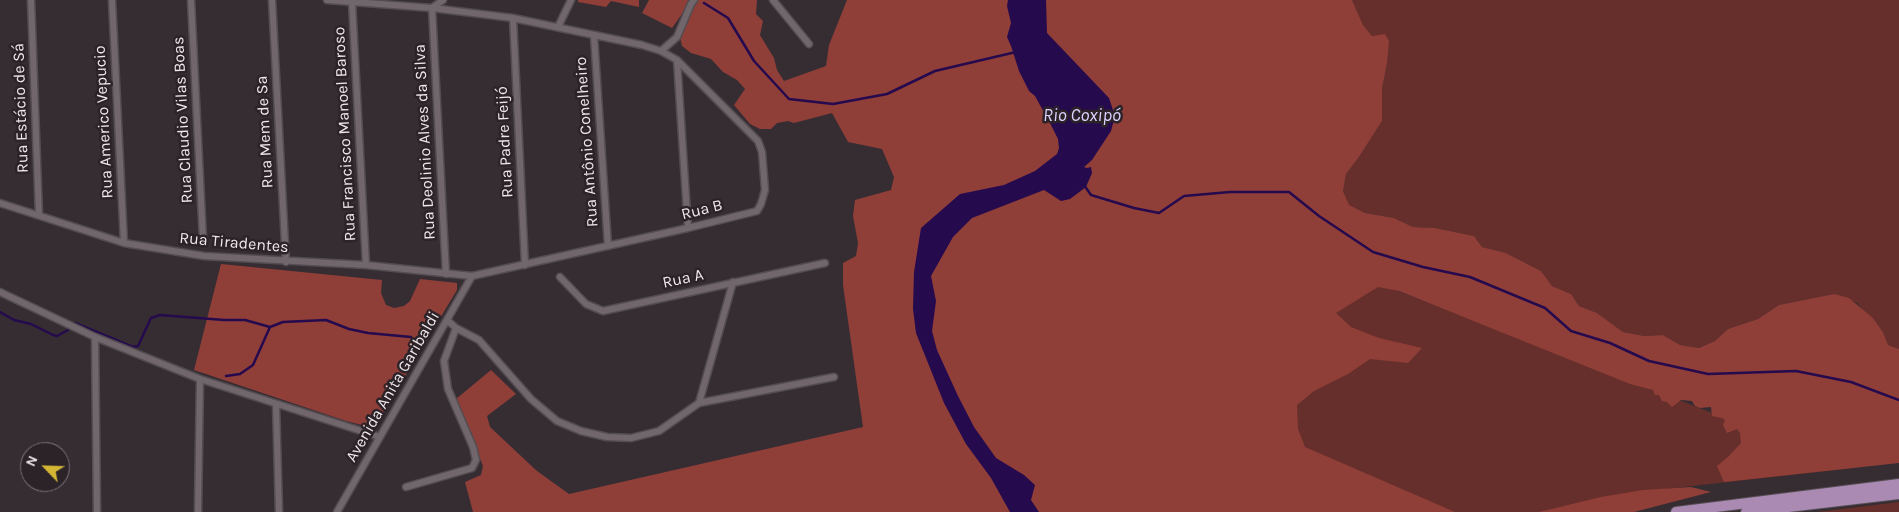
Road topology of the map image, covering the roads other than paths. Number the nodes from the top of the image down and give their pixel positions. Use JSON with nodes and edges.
{"nodes":[{"id":1,"x":31,"y":0,"type":"edge"},
{"id":2,"x":112,"y":0,"type":"edge"},
{"id":3,"x":191,"y":0,"type":"edge"},
{"id":4,"x":272,"y":0,"type":"edge"},
{"id":5,"x":327,"y":0,"type":"edge"},
{"id":6,"x":443,"y":0,"type":"edge"},
{"id":7,"x":570,"y":0,"type":"edge"},
{"id":8,"x":694,"y":0,"type":"edge"},
{"id":9,"x":773,"y":0,"type":"edge"},
{"id":10,"x":352,"y":2,"type":"junction"},
{"id":11,"x":432,"y":8,"type":"junction"},
{"id":12,"x":513,"y":18,"type":"junction"},
{"id":13,"x":558,"y":27,"type":"junction"},
{"id":14,"x":594,"y":36,"type":"junction"},
{"id":15,"x":809,"y":44,"type":"dead end"},
{"id":16,"x":661,"y":51,"type":"junction"},
{"id":17,"x":677,"y":60,"type":"junction"},
{"id":18,"x":0,"y":203,"type":"edge"},
{"id":19,"x":39,"y":215,"type":"junction"},
{"id":20,"x":688,"y":228,"type":"junction"},
{"id":21,"x":203,"y":239,"type":"dead end"},
{"id":22,"x":124,"y":243,"type":"junction"},
{"id":23,"x":608,"y":246,"type":"junction"},
{"id":24,"x":286,"y":262,"type":"junction"},
{"id":25,"x":825,"y":263,"type":"dead end"},
{"id":26,"x":366,"y":265,"type":"junction"},
{"id":27,"x":524,"y":265,"type":"junction"},
{"id":28,"x":446,"y":274,"type":"junction"},
{"id":29,"x":472,"y":276,"type":"junction"},
{"id":30,"x":560,"y":277,"type":"dead end"},
{"id":31,"x":733,"y":282,"type":"junction"},
{"id":32,"x":0,"y":292,"type":"edge"},
{"id":33,"x":447,"y":320,"type":"junction"},
{"id":34,"x":456,"y":328,"type":"junction"},
{"id":35,"x":95,"y":336,"type":"junction"},
{"id":36,"x":834,"y":377,"type":"dead end"},
{"id":37,"x":200,"y":379,"type":"junction"},
{"id":38,"x":276,"y":404,"type":"junction"},
{"id":39,"x":699,"y":404,"type":"junction"},
{"id":40,"x":380,"y":437,"type":"junction"},
{"id":41,"x":1899,"y":484,"type":"edge"},
{"id":42,"x":406,"y":486,"type":"dead end"},
{"id":43,"x":1899,"y":494,"type":"edge"},
{"id":44,"x":97,"y":512,"type":"edge"},
{"id":45,"x":198,"y":512,"type":"edge"},
{"id":46,"x":279,"y":512,"type":"edge"},
{"id":47,"x":337,"y":512,"type":"edge"},
{"id":48,"x":1676,"y":512,"type":"edge"},
{"id":49,"x":1746,"y":512,"type":"edge"}],
"edges":[{"from":1,"to":19,"type":"street","name":"Rua Estácio de Sá"},
{"from":2,"to":22,"type":"street","name":"Rua Americo Vepucio"},
{"from":3,"to":21,"type":"street","name":"Rua Claudio Vilas Boas"},
{"from":4,"to":24,"type":"street","name":"Rua Mem de Sa"},
{"from":5,"to":10,"type":"street"},
{"from":6,"to":11,"type":"street"},
{"from":7,"to":13,"type":"street"},
{"from":8,"to":16,"type":"street"},
{"from":9,"to":15,"type":"street"},
{"from":10,"to":11,"type":"street"},
{"from":10,"to":26,"type":"street","name":"Rua Francisco Manoel Baroso"},
{"from":11,"to":12,"type":"street"},
{"from":11,"to":28,"type":"street","name":"Rua Deolinio Alves da Silva"},
{"from":12,"to":13,"type":"street"},
{"from":12,"to":27,"type":"street","name":"Rua Padre Feijó"},
{"from":13,"to":14,"type":"street"},
{"from":14,"to":16,"type":"street"},
{"from":14,"to":23,"type":"street","name":"Rua Antônio Conelheiro"},
{"from":16,"to":17,"type":"street"},
{"from":17,"to":20,"type":"street"},
{"from":17,"to":20,"type":"street","name":"Rua B"},
{"from":18,"to":19,"type":"street","name":"Rua Tiradentes"},
{"from":19,"to":22,"type":"street","name":"Rua Tiradentes"},
{"from":20,"to":23,"type":"street","name":"Rua B"},
{"from":22,"to":24,"type":"street","name":"Rua Tiradentes"},
{"from":23,"to":27,"type":"street","name":"Rua B"},
{"from":24,"to":26,"type":"street","name":"Rua Tiradentes"},
{"from":25,"to":31,"type":"street","name":"Rua A"},
{"from":26,"to":28,"type":"street","name":"Rua Tiradentes"},
{"from":27,"to":29,"type":"street","name":"Rua B"},
{"from":28,"to":29,"type":"street","name":"Rua Tiradentes"},
{"from":29,"to":33,"type":"street","name":"Avenida Anita Garibaldi"},
{"from":30,"to":31,"type":"street","name":"Rua A"},
{"from":31,"to":39,"type":"street"},
{"from":32,"to":35,"type":"street"},
{"from":33,"to":34,"type":"street"},
{"from":33,"to":40,"type":"street","name":"Avenida Anita Garibaldi"},
{"from":34,"to":39,"type":"street"},
{"from":34,"to":42,"type":"street"},
{"from":35,"to":37,"type":"street"},
{"from":35,"to":44,"type":"street"},
{"from":36,"to":39,"type":"street"},
{"from":37,"to":38,"type":"street"},
{"from":37,"to":45,"type":"street"},
{"from":38,"to":40,"type":"street"},
{"from":38,"to":46,"type":"street"},
{"from":40,"to":47,"type":"street","name":"Avenida Anita Garibaldi"},
{"from":41,"to":48,"type":"main road"},
{"from":43,"to":49,"type":"main road"}]}
